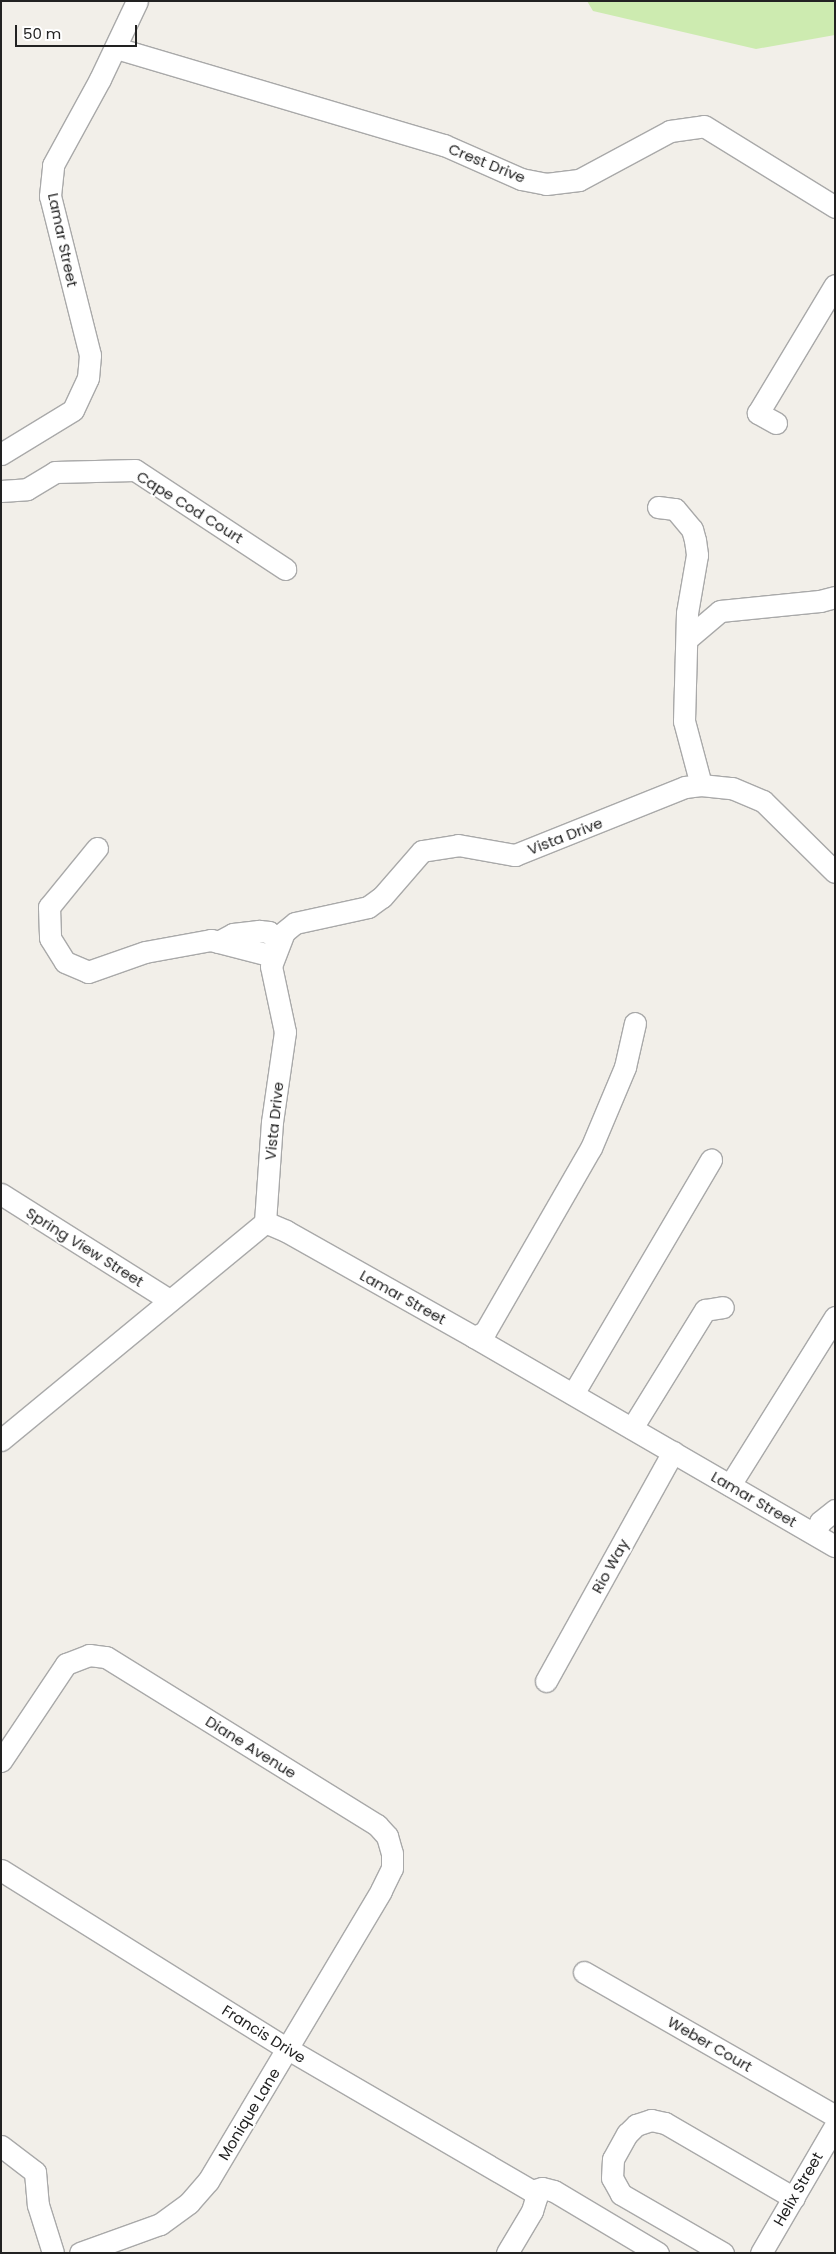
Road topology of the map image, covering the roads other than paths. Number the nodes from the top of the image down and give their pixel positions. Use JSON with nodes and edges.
{"nodes":[{"id":1,"x":137,"y":1,"type":"edge"},
{"id":2,"x":116,"y":48,"type":"junction"},
{"id":3,"x":835,"y":207,"type":"edge"},
{"id":4,"x":835,"y":285,"type":"edge"},
{"id":5,"x":776,"y":423,"type":"dead end"},
{"id":6,"x":1,"y":454,"type":"edge"},
{"id":7,"x":1,"y":491,"type":"edge"},
{"id":8,"x":658,"y":507,"type":"dead end"},
{"id":9,"x":285,"y":569,"type":"dead end"},
{"id":10,"x":835,"y":597,"type":"edge"},
{"id":11,"x":687,"y":639,"type":"junction"},
{"id":12,"x":701,"y":785,"type":"junction"},
{"id":13,"x":97,"y":848,"type":"dead end"},
{"id":14,"x":835,"y":872,"type":"edge"},
{"id":15,"x":276,"y":949,"type":"junction"},
{"id":16,"x":635,"y":1023,"type":"dead end"},
{"id":17,"x":711,"y":1160,"type":"dead end"},
{"id":18,"x":1,"y":1194,"type":"edge"},
{"id":19,"x":265,"y":1222,"type":"junction"},
{"id":20,"x":169,"y":1300,"type":"junction"},
{"id":21,"x":723,"y":1307,"type":"dead end"},
{"id":22,"x":835,"y":1317,"type":"edge"},
{"id":23,"x":474,"y":1337,"type":"junction"},
{"id":24,"x":574,"y":1394,"type":"junction"},
{"id":25,"x":632,"y":1428,"type":"junction"},
{"id":26,"x":1,"y":1440,"type":"edge"},
{"id":27,"x":673,"y":1452,"type":"junction"},
{"id":28,"x":730,"y":1485,"type":"junction"},
{"id":29,"x":835,"y":1510,"type":"edge"},
{"id":30,"x":815,"y":1534,"type":"junction"},
{"id":31,"x":835,"y":1546,"type":"edge"},
{"id":32,"x":546,"y":1681,"type":"dead end"},
{"id":33,"x":1,"y":1761,"type":"edge"},
{"id":34,"x":1,"y":1870,"type":"edge"},
{"id":35,"x":381,"y":1891,"type":"joint"},
{"id":36,"x":584,"y":1972,"type":"dead end"},
{"id":37,"x":288,"y":2049,"type":"junction"},
{"id":38,"x":835,"y":2116,"type":"edge"},
{"id":39,"x":835,"y":2126,"type":"edge"},
{"id":40,"x":1,"y":2146,"type":"edge"},
{"id":41,"x":532,"y":2191,"type":"junction"},
{"id":42,"x":794,"y":2198,"type":"junction"},
{"id":43,"x":53,"y":2253,"type":"edge"},
{"id":44,"x":80,"y":2253,"type":"edge"},
{"id":45,"x":507,"y":2253,"type":"edge"},
{"id":46,"x":658,"y":2253,"type":"edge"},
{"id":47,"x":723,"y":2253,"type":"edge"},
{"id":48,"x":761,"y":2253,"type":"edge"}],
"edges":[{"from":1,"to":2,"type":"street","name":"Lamar Street"},
{"from":2,"to":3,"type":"street","name":"Crest Drive"},
{"from":2,"to":6,"type":"street","name":"Lamar Street"},
{"from":4,"to":5,"type":"street"},
{"from":7,"to":9,"type":"street","name":"Cape Cod Court"},
{"from":8,"to":11,"type":"street"},
{"from":10,"to":11,"type":"street"},
{"from":11,"to":12,"type":"street"},
{"from":12,"to":14,"type":"street","name":"Vista Drive"},
{"from":12,"to":15,"type":"street","name":"Vista Drive"},
{"from":13,"to":15,"type":"street"},
{"from":15,"to":19,"type":"street","name":"Vista Drive"},
{"from":16,"to":23,"type":"street"},
{"from":17,"to":24,"type":"street"},
{"from":18,"to":20,"type":"street","name":"Spring View Street"},
{"from":19,"to":20,"type":"street"},
{"from":19,"to":23,"type":"street","name":"Lamar Street"},
{"from":20,"to":26,"type":"street"},
{"from":21,"to":25,"type":"street"},
{"from":22,"to":28,"type":"street"},
{"from":23,"to":24,"type":"street","name":"Lamar Street"},
{"from":24,"to":25,"type":"street","name":"Lamar Street"},
{"from":25,"to":27,"type":"street","name":"Lamar Street"},
{"from":27,"to":28,"type":"street","name":"Lamar Street"},
{"from":27,"to":32,"type":"street","name":"Rio Way"},
{"from":28,"to":30,"type":"street","name":"Lamar Street"},
{"from":29,"to":30,"type":"street"},
{"from":30,"to":31,"type":"street","name":"Lamar Street"},
{"from":33,"to":35,"type":"street","name":"Diane Avenue"},
{"from":34,"to":37,"type":"street","name":"Francis Drive"},
{"from":35,"to":37,"type":"street","name":"Monique Lane"},
{"from":36,"to":38,"type":"street","name":"Weber Court"},
{"from":37,"to":41,"type":"street","name":"Francis Drive"},
{"from":37,"to":44,"type":"street","name":"Monique Lane"},
{"from":39,"to":42,"type":"street","name":"Helix Street"},
{"from":40,"to":43,"type":"street"},
{"from":41,"to":45,"type":"street"},
{"from":41,"to":46,"type":"street"},
{"from":42,"to":47,"type":"street"},
{"from":42,"to":48,"type":"street","name":"Helix Street"}]}
